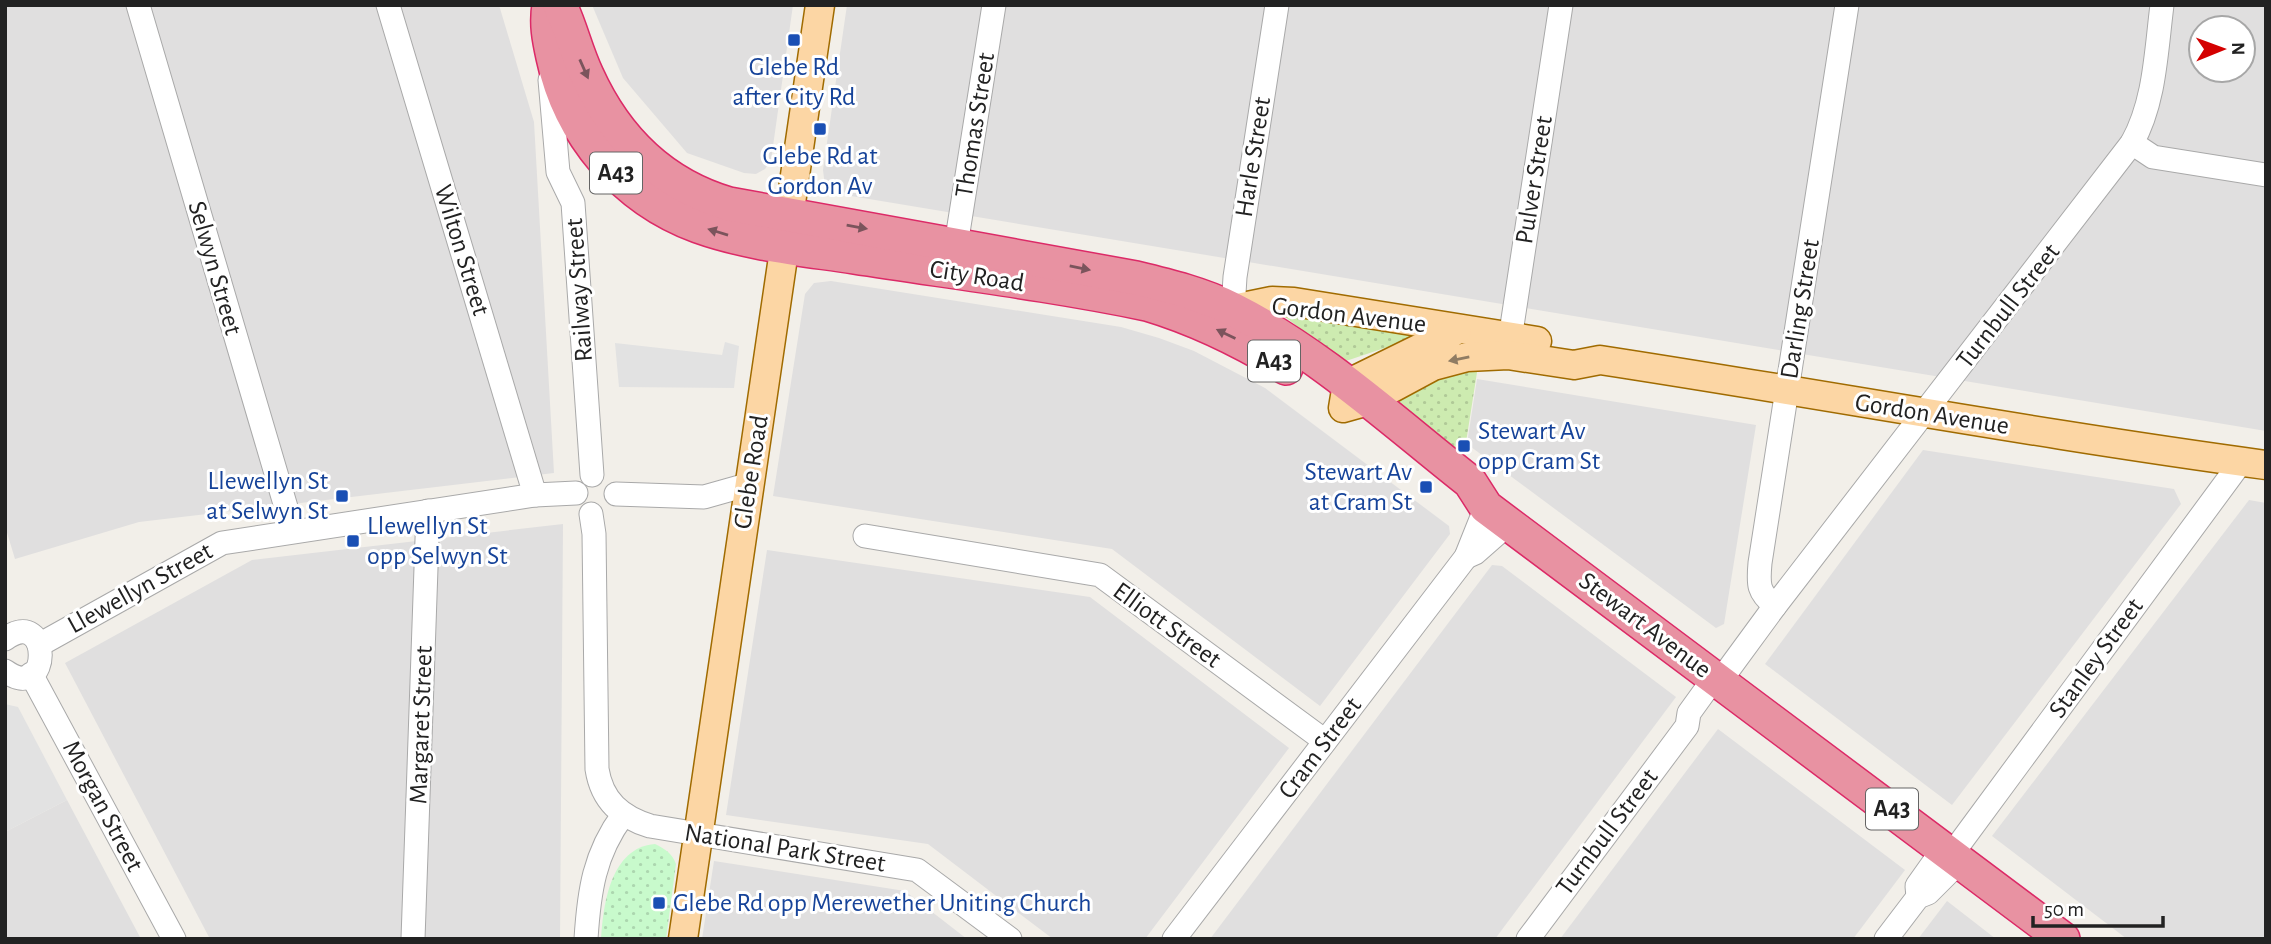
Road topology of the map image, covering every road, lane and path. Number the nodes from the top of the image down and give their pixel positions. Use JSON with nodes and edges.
{"nodes":[{"id":1,"x":138,"y":5,"type":"edge"},
{"id":2,"x":388,"y":5,"type":"edge"},
{"id":3,"x":820,"y":5,"type":"edge"},
{"id":4,"x":994,"y":5,"type":"edge"},
{"id":5,"x":1277,"y":5,"type":"edge"},
{"id":6,"x":1561,"y":5,"type":"edge"},
{"id":7,"x":1847,"y":5,"type":"edge"},
{"id":8,"x":2162,"y":5,"type":"edge"},
{"id":9,"x":551,"y":12,"type":"edge"},
{"id":10,"x":2132,"y":143,"type":"junction"},
{"id":11,"x":2266,"y":175,"type":"edge"},
{"id":12,"x":787,"y":230,"type":"junction"},
{"id":13,"x":956,"y":245,"type":"junction"},
{"id":14,"x":1233,"y":309,"type":"junction"},
{"id":15,"x":1457,"y":330,"type":"junction"},
{"id":16,"x":1509,"y":346,"type":"junction"},
{"id":17,"x":1788,"y":389,"type":"junction"},
{"id":18,"x":1352,"y":398,"type":"junction"},
{"id":19,"x":1924,"y":414,"type":"junction"},
{"id":20,"x":2253,"y":463,"type":"edge"},
{"id":21,"x":592,"y":475,"type":"junction"},
{"id":22,"x":750,"y":484,"type":"junction"},
{"id":23,"x":576,"y":493,"type":"junction"},
{"id":24,"x":616,"y":494,"type":"junction"},
{"id":25,"x":535,"y":495,"type":"junction"},
{"id":26,"x":428,"y":511,"type":"junction"},
{"id":27,"x":591,"y":514,"type":"junction"},
{"id":28,"x":1497,"y":515,"type":"junction"},
{"id":29,"x":293,"y":531,"type":"junction"},
{"id":30,"x":865,"y":536,"type":"dead end"},
{"id":31,"x":1775,"y":606,"type":"junction"},
{"id":32,"x":7,"y":631,"type":"edge"},
{"id":33,"x":39,"y":645,"type":"junction"},
{"id":34,"x":5,"y":671,"type":"edge"},
{"id":35,"x":31,"y":674,"type":"junction"},
{"id":36,"x":1722,"y":682,"type":"junction"},
{"id":37,"x":1325,"y":741,"type":"junction"},
{"id":38,"x":623,"y":815,"type":"junction"},
{"id":39,"x":699,"y":834,"type":"junction"},
{"id":40,"x":1952,"y":854,"type":"junction"},
{"id":41,"x":174,"y":939,"type":"edge"},
{"id":42,"x":413,"y":939,"type":"edge"},
{"id":43,"x":586,"y":939,"type":"edge"},
{"id":44,"x":683,"y":939,"type":"edge"},
{"id":45,"x":1010,"y":939,"type":"edge"},
{"id":46,"x":1174,"y":939,"type":"edge"},
{"id":47,"x":1528,"y":939,"type":"edge"},
{"id":48,"x":1886,"y":939,"type":"edge"},
{"id":49,"x":2063,"y":939,"type":"edge"}],
"edges":[{"from":1,"to":29,"type":"street","name":"Selwyn Street"},
{"from":2,"to":25,"type":"street","name":"Wilton Street"},
{"from":3,"to":12,"type":"main road","name":"Glebe Road"},
{"from":4,"to":13,"type":"street","name":"Thomas Street"},
{"from":5,"to":14,"type":"street","name":"Harle Street"},
{"from":6,"to":16,"type":"street","name":"Pulver Street"},
{"from":7,"to":17,"type":"street","name":"Darling Street"},
{"from":8,"to":10,"type":"street","name":"Turnbull Street"},
{"from":9,"to":12,"type":"highway","name":"City Road","number":"A43"},
{"from":9,"to":21,"type":"street","name":"Railway Street"},
{"from":10,"to":11,"type":"street"},
{"from":10,"to":19,"type":"street","name":"Turnbull Street"},
{"from":12,"to":13,"type":"highway","name":"Gordon Avenue","number":"A43","one_way":true},
{"from":18,"to":12,"type":"highway","name":"City Road","number":"A43","one_way":true},
{"from":12,"to":22,"type":"main road","name":"Glebe Road"},
{"from":13,"to":14,"type":"highway","name":"Gordon Avenue","number":"A43","one_way":true},
{"from":14,"to":15,"type":"main road","name":"Gordon Avenue"},
{"from":14,"to":18,"type":"highway","name":"Stewart Avenue","number":"A43"},
{"from":15,"to":16,"type":"main road","name":"Gordon Avenue"},
{"from":15,"to":18,"type":"main road","name":"Gordon Avenue"},
{"from":16,"to":17,"type":"main road","name":"Gordon Avenue"},
{"from":16,"to":18,"type":"main road","name":"Gordon Avenue","one_way":true},
{"from":17,"to":19,"type":"main road","name":"Gordon Avenue"},
{"from":17,"to":31,"type":"street","name":"Darling Street"},
{"from":18,"to":28,"type":"highway","name":"Stewart Avenue","number":"A43"},
{"from":19,"to":20,"type":"main road","name":"Gordon Avenue"},
{"from":19,"to":31,"type":"street","name":"Turnbull Street"},
{"from":20,"to":40,"type":"street","name":"Stanley Street"},
{"from":21,"to":23,"type":"street"},
{"from":21,"to":24,"type":"street"},
{"from":22,"to":24,"type":"street"},
{"from":22,"to":39,"type":"main road","name":"Glebe Road"},
{"from":23,"to":25,"type":"street","name":"Llewellyn Street"},
{"from":23,"to":27,"type":"street"},
{"from":24,"to":27,"type":"street"},
{"from":25,"to":26,"type":"street","name":"Llewellyn Street"},
{"from":26,"to":29,"type":"street","name":"Llewellyn Street"},
{"from":26,"to":42,"type":"street","name":"Margaret Street"},
{"from":27,"to":38,"type":"street"},
{"from":28,"to":36,"type":"highway","name":"Stewart Avenue","number":"A43"},
{"from":28,"to":37,"type":"street","name":"Cram Street"},
{"from":29,"to":33,"type":"street","name":"Llewellyn Street"},
{"from":30,"to":37,"type":"street","name":"Elliott Street"},
{"from":31,"to":36,"type":"street","name":"Turnbull Street"},
{"from":32,"to":33,"type":"street"},
{"from":33,"to":35,"type":"street"},
{"from":34,"to":35,"type":"street"},
{"from":35,"to":41,"type":"street","name":"Morgan Street"},
{"from":36,"to":40,"type":"highway","name":"Stewart Avenue","number":"A43"},
{"from":36,"to":47,"type":"street","name":"Turnbull Street"},
{"from":37,"to":46,"type":"street","name":"Cram Street"},
{"from":38,"to":39,"type":"street","name":"National Park Street"},
{"from":38,"to":43,"type":"street"},
{"from":39,"to":44,"type":"main road","name":"Glebe Road"},
{"from":39,"to":45,"type":"street","name":"National Park Street"},
{"from":40,"to":48,"type":"street","name":"Stanley Street"},
{"from":40,"to":49,"type":"highway","name":"Stewart Avenue","number":"A43"}]}
